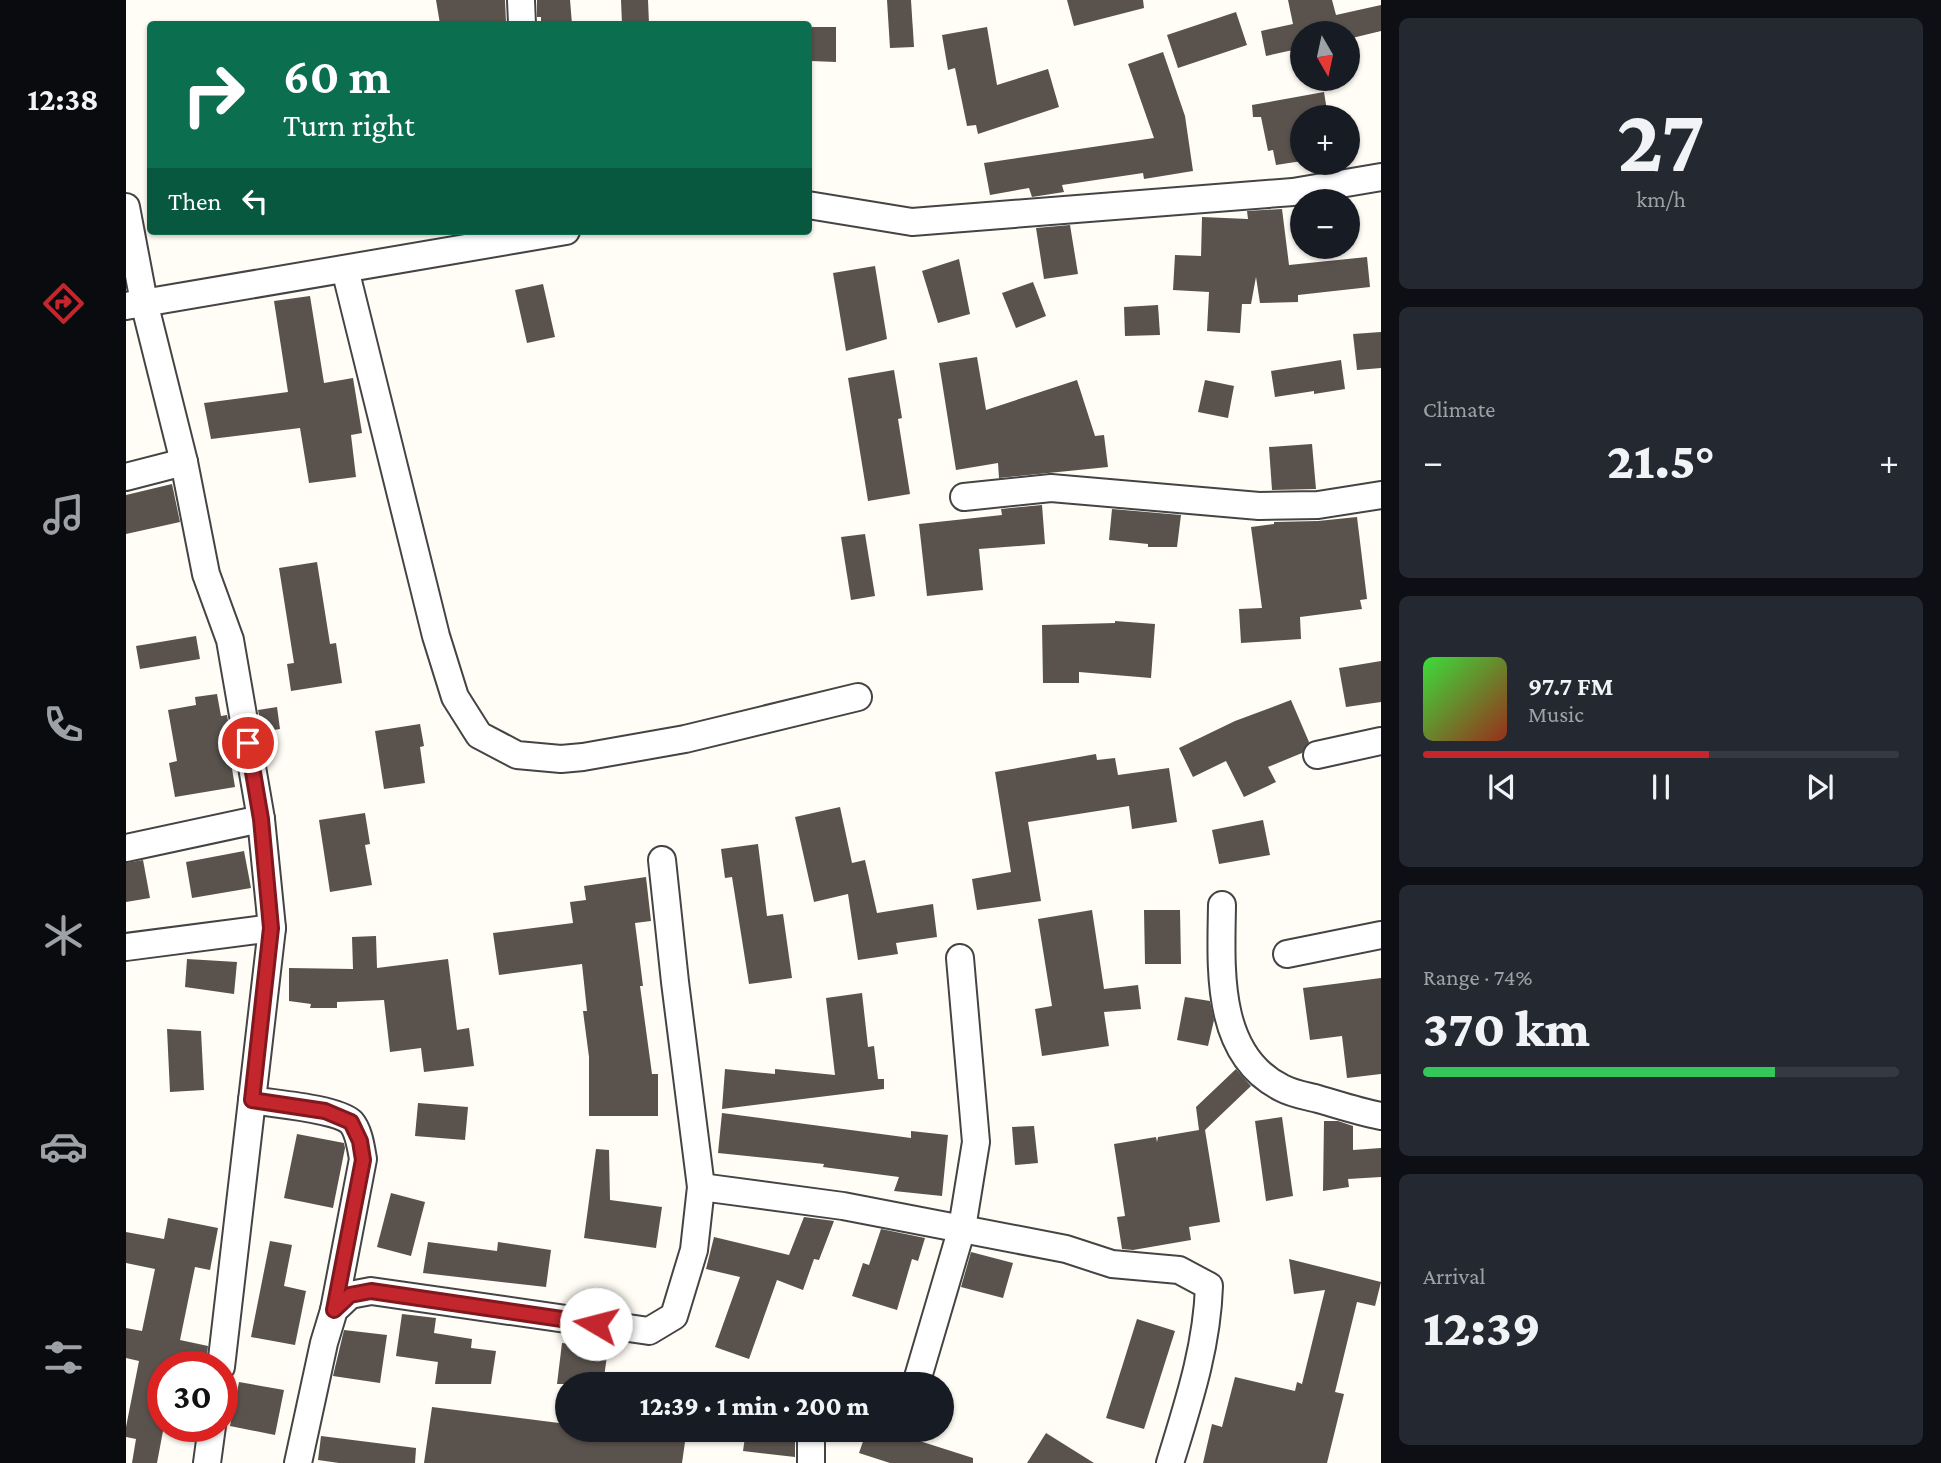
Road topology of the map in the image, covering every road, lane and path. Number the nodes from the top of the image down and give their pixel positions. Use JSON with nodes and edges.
{"nodes":[{"id":1,"x":521,"y":0,"type":"edge"},
{"id":2,"x":522,"y":21,"type":"edge"},
{"id":3,"x":1381,"y":177,"type":"edge"},
{"id":4,"x":812,"y":206,"type":"edge"},
{"id":5,"x":126,"y":207,"type":"edge"},
{"id":6,"x":543,"y":235,"type":"edge"},
{"id":7,"x":345,"y":269,"type":"junction"},
{"id":8,"x":135,"y":304,"type":"edge"},
{"id":9,"x":184,"y":462,"type":"junction"},
{"id":10,"x":126,"y":477,"type":"edge"},
{"id":11,"x":1381,"y":495,"type":"edge"},
{"id":12,"x":964,"y":497,"type":"dead end"},
{"id":13,"x":858,"y":697,"type":"dead end"},
{"id":14,"x":1381,"y":741,"type":"edge"},
{"id":15,"x":1317,"y":755,"type":"dead end"},
{"id":16,"x":261,"y":819,"type":"junction"},
{"id":17,"x":126,"y":848,"type":"edge"},
{"id":18,"x":662,"y":860,"type":"dead end"},
{"id":19,"x":1222,"y":905,"type":"dead end"},
{"id":20,"x":271,"y":928,"type":"junction"},
{"id":21,"x":1381,"y":935,"type":"edge"},
{"id":22,"x":126,"y":947,"type":"edge"},
{"id":23,"x":1287,"y":954,"type":"dead end"},
{"id":24,"x":960,"y":958,"type":"dead end"},
{"id":25,"x":252,"y":1100,"type":"junction"},
{"id":26,"x":1381,"y":1116,"type":"edge"},
{"id":27,"x":701,"y":1187,"type":"junction"},
{"id":28,"x":962,"y":1228,"type":"junction"},
{"id":29,"x":334,"y":1310,"type":"junction"},
{"id":30,"x":223,"y":1351,"type":"edge"},
{"id":31,"x":920,"y":1372,"type":"edge"},
{"id":32,"x":210,"y":1442,"type":"edge"},
{"id":33,"x":811,"y":1442,"type":"edge"},
{"id":34,"x":207,"y":1463,"type":"edge"},
{"id":35,"x":298,"y":1463,"type":"edge"},
{"id":36,"x":811,"y":1463,"type":"edge"},
{"id":37,"x":1170,"y":1463,"type":"edge"}],
"edges":[{"from":1,"to":2,"type":"street"},
{"from":3,"to":4,"type":"street"},
{"from":5,"to":8,"type":"street"},
{"from":6,"to":7,"type":"street"},
{"from":7,"to":8,"type":"street"},
{"from":7,"to":13,"type":"street"},
{"from":8,"to":9,"type":"street"},
{"from":9,"to":10,"type":"street"},
{"from":9,"to":16,"type":"street"},
{"from":11,"to":12,"type":"street"},
{"from":14,"to":15,"type":"street"},
{"from":16,"to":17,"type":"street"},
{"from":16,"to":20,"type":"street"},
{"from":18,"to":27,"type":"street"},
{"from":19,"to":26,"type":"street"},
{"from":20,"to":22,"type":"street"},
{"from":20,"to":25,"type":"street"},
{"from":21,"to":23,"type":"street"},
{"from":24,"to":28,"type":"street"},
{"from":25,"to":29,"type":"street"},
{"from":25,"to":30,"type":"street"},
{"from":27,"to":28,"type":"street"},
{"from":27,"to":29,"type":"street"},
{"from":28,"to":31,"type":"street"},
{"from":28,"to":37,"type":"street"},
{"from":29,"to":35,"type":"street"},
{"from":32,"to":34,"type":"street"},
{"from":33,"to":36,"type":"street"}]}
